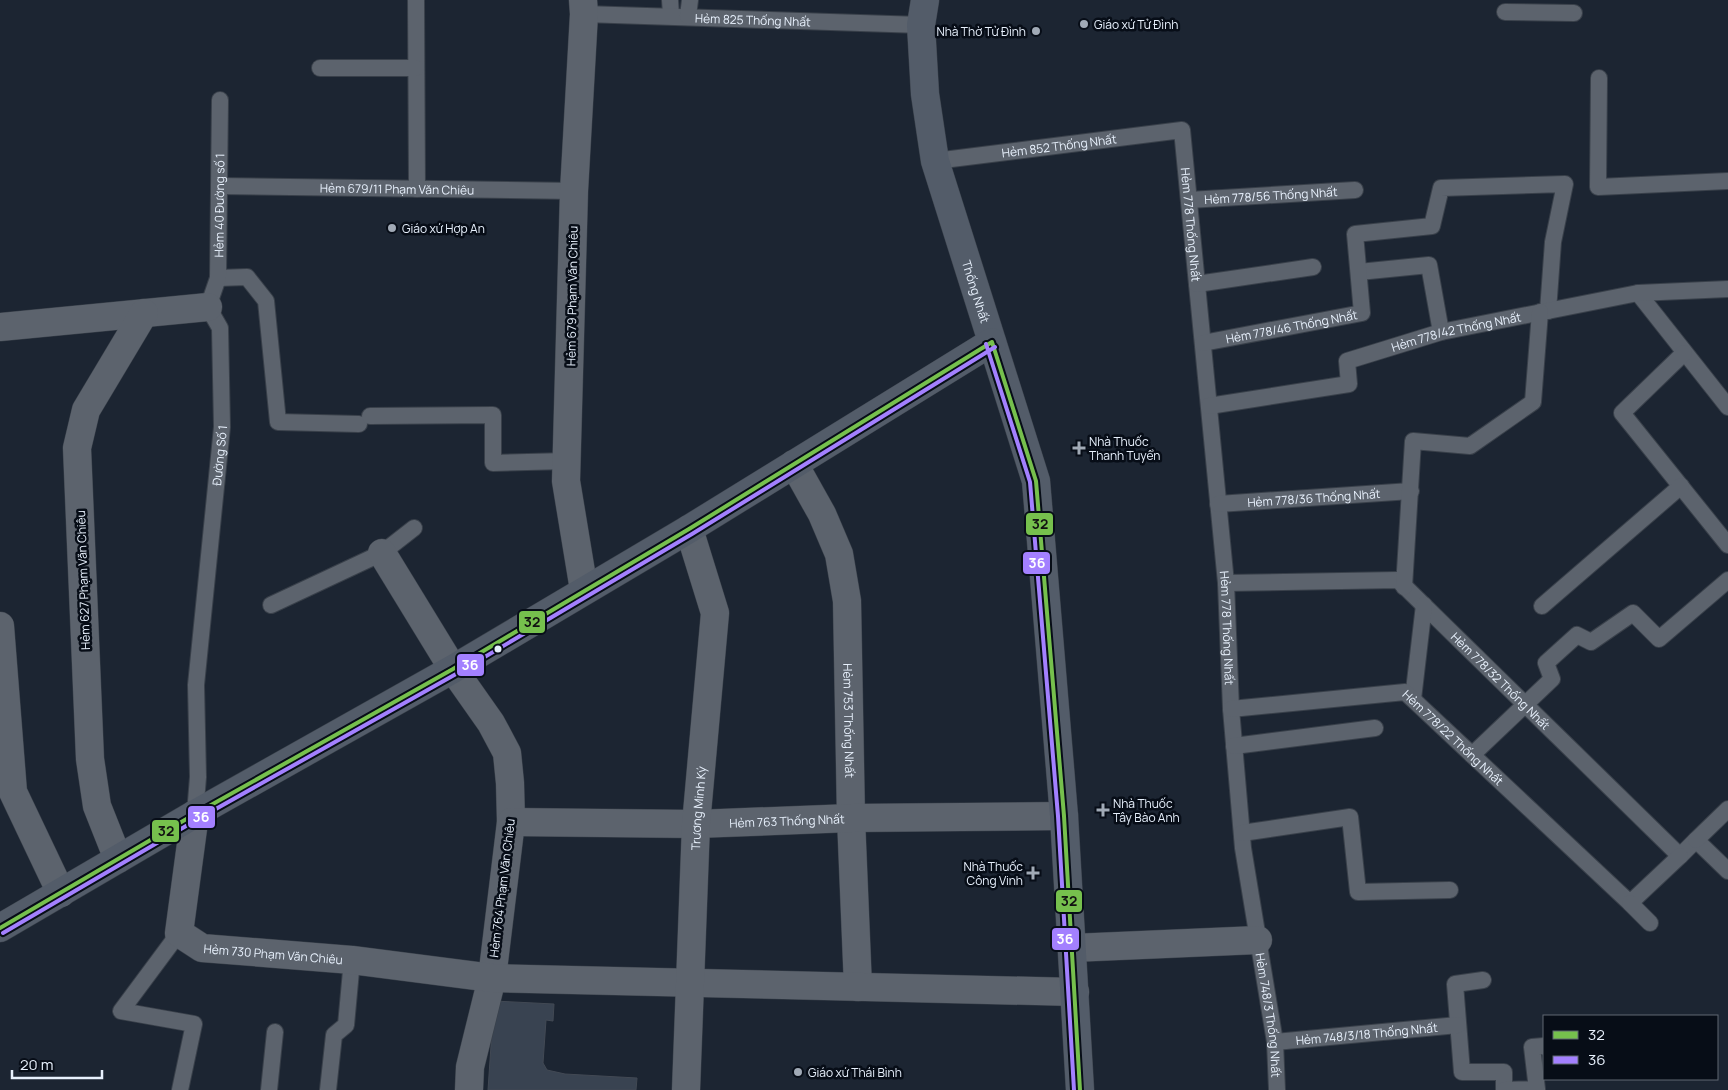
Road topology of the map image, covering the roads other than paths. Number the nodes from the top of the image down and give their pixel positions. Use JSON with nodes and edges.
{"nodes":[{"id":1,"x":416,"y":0,"type":"edge"},
{"id":2,"x":1547,"y":6,"type":"edge"},
{"id":3,"x":584,"y":7,"type":"edge"},
{"id":4,"x":670,"y":8,"type":"edge"},
{"id":5,"x":689,"y":8,"type":"edge"},
{"id":6,"x":923,"y":12,"type":"edge"},
{"id":7,"x":1505,"y":12,"type":"dead end"},
{"id":8,"x":1574,"y":13,"type":"dead end"},
{"id":9,"x":320,"y":68,"type":"dead end"},
{"id":10,"x":416,"y":68,"type":"junction"},
{"id":11,"x":1599,"y":78,"type":"dead end"},
{"id":12,"x":220,"y":100,"type":"dead end"},
{"id":13,"x":1182,"y":130,"type":"joint"},
{"id":14,"x":935,"y":161,"type":"junction"},
{"id":15,"x":1728,"y":181,"type":"edge"},
{"id":16,"x":219,"y":186,"type":"junction"},
{"id":17,"x":416,"y":189,"type":"junction"},
{"id":18,"x":1354,"y":190,"type":"dead end"},
{"id":19,"x":574,"y":191,"type":"junction"},
{"id":20,"x":1189,"y":200,"type":"junction"},
{"id":21,"x":1313,"y":267,"type":"dead end"},
{"id":22,"x":1359,"y":272,"type":"junction"},
{"id":23,"x":218,"y":278,"type":"junction"},
{"id":24,"x":1728,"y":281,"type":"edge"},
{"id":25,"x":1197,"y":284,"type":"junction"},
{"id":26,"x":1728,"y":289,"type":"edge"},
{"id":27,"x":1638,"y":293,"type":"junction"},
{"id":28,"x":208,"y":307,"type":"junction"},
{"id":29,"x":1544,"y":312,"type":"junction"},
{"id":30,"x":144,"y":314,"type":"junction"},
{"id":31,"x":0,"y":327,"type":"edge"},
{"id":32,"x":1441,"y":332,"type":"junction"},
{"id":33,"x":992,"y":342,"type":"junction"},
{"id":34,"x":1203,"y":343,"type":"junction"},
{"id":35,"x":1684,"y":352,"type":"junction"},
{"id":36,"x":1209,"y":406,"type":"junction"},
{"id":37,"x":1728,"y":407,"type":"edge"},
{"id":38,"x":567,"y":461,"type":"junction"},
{"id":39,"x":794,"y":464,"type":"junction"},
{"id":40,"x":1681,"y":486,"type":"junction"},
{"id":41,"x":1410,"y":491,"type":"junction"},
{"id":42,"x":1218,"y":504,"type":"junction"},
{"id":43,"x":414,"y":528,"type":"dead end"},
{"id":44,"x":690,"y":529,"type":"junction"},
{"id":45,"x":1728,"y":545,"type":"edge"},
{"id":46,"x":382,"y":553,"type":"junction"},
{"id":47,"x":1728,"y":580,"type":"edge"},
{"id":48,"x":1226,"y":583,"type":"junction"},
{"id":49,"x":1404,"y":587,"type":"junction"},
{"id":50,"x":584,"y":590,"type":"junction"},
{"id":51,"x":1424,"y":605,"type":"junction"},
{"id":52,"x":271,"y":606,"type":"dead end"},
{"id":53,"x":1542,"y":606,"type":"dead end"},
{"id":54,"x":0,"y":626,"type":"edge"},
{"id":55,"x":453,"y":669,"type":"junction"},
{"id":56,"x":1413,"y":699,"type":"junction"},
{"id":57,"x":1524,"y":704,"type":"junction"},
{"id":58,"x":1231,"y":710,"type":"junction"},
{"id":59,"x":1375,"y":728,"type":"dead end"},
{"id":60,"x":1234,"y":746,"type":"junction"},
{"id":61,"x":1472,"y":755,"type":"junction"},
{"id":62,"x":1728,"y":809,"type":"edge"},
{"id":63,"x":195,"y":814,"type":"junction"},
{"id":64,"x":1064,"y":816,"type":"junction"},
{"id":65,"x":851,"y":818,"type":"junction"},
{"id":66,"x":512,"y":822,"type":"junction"},
{"id":67,"x":696,"y":824,"type":"junction"},
{"id":68,"x":1242,"y":833,"type":"junction"},
{"id":69,"x":1696,"y":840,"type":"junction"},
{"id":70,"x":1680,"y":856,"type":"junction"},
{"id":71,"x":118,"y":859,"type":"junction"},
{"id":72,"x":1728,"y":870,"type":"edge"},
{"id":73,"x":1450,"y":890,"type":"dead end"},
{"id":74,"x":61,"y":892,"type":"junction"},
{"id":75,"x":1630,"y":903,"type":"junction"},
{"id":76,"x":1650,"y":922,"type":"dead end"},
{"id":77,"x":0,"y":928,"type":"edge"},
{"id":78,"x":179,"y":933,"type":"junction"},
{"id":79,"x":1258,"y":940,"type":"junction"},
{"id":80,"x":1072,"y":948,"type":"junction"},
{"id":81,"x":352,"y":960,"type":"junction"},
{"id":82,"x":492,"y":978,"type":"junction"},
{"id":83,"x":1483,"y":980,"type":"dead end"},
{"id":84,"x":691,"y":983,"type":"junction"},
{"id":85,"x":858,"y":987,"type":"junction"},
{"id":86,"x":1075,"y":992,"type":"junction"},
{"id":87,"x":1458,"y":1025,"type":"junction"},
{"id":88,"x":275,"y":1032,"type":"dead end"},
{"id":89,"x":1275,"y":1042,"type":"junction"},
{"id":90,"x":1543,"y":1046,"type":"edge"},
{"id":91,"x":180,"y":1090,"type":"edge"},
{"id":92,"x":269,"y":1090,"type":"edge"},
{"id":93,"x":328,"y":1090,"type":"edge"},
{"id":94,"x":468,"y":1090,"type":"edge"},
{"id":95,"x":686,"y":1090,"type":"edge"},
{"id":96,"x":1080,"y":1090,"type":"edge"},
{"id":97,"x":1277,"y":1090,"type":"edge"},
{"id":98,"x":1504,"y":1090,"type":"edge"}],
"edges":[{"from":1,"to":10,"type":"lane"},
{"from":2,"to":7,"type":"lane"},
{"from":2,"to":8,"type":"lane"},
{"from":3,"to":4,"type":"lane","name":"Hẻm 825 Thống Nhất"},
{"from":3,"to":19,"type":"street","name":"Hẻm 679 Phạm Văn Chiêu"},
{"from":4,"to":5,"type":"lane","name":"Hẻm 825 Thống Nhất"},
{"from":5,"to":6,"type":"lane","name":"Hẻm 825 Thống Nhất"},
{"from":6,"to":14,"type":"main road","name":"Thống Nhất"},
{"from":9,"to":10,"type":"lane"},
{"from":10,"to":17,"type":"lane"},
{"from":11,"to":15,"type":"lane"},
{"from":12,"to":16,"type":"lane","name":"Hẻm 40 Đường số 1"},
{"from":13,"to":14,"type":"lane","name":"Hẻm 852 Thống Nhất"},
{"from":13,"to":20,"type":"lane","name":"Hẻm 778 Thống Nhất"},
{"from":14,"to":33,"type":"main road","name":"Thống Nhất"},
{"from":16,"to":17,"type":"lane","name":"Hẻm 679/11 Phạm Văn Chiêu"},
{"from":16,"to":23,"type":"lane","name":"Hẻm 40 Đường số 1"},
{"from":17,"to":19,"type":"lane","name":"Hẻm 679/11 Phạm Văn Chiêu"},
{"from":18,"to":20,"type":"lane","name":"Hẻm 778/56 Thống Nhất"},
{"from":19,"to":38,"type":"street","name":"Hẻm 679 Phạm Văn Chiêu"},
{"from":20,"to":25,"type":"lane","name":"Hẻm 778 Thống Nhất"},
{"from":21,"to":25,"type":"lane"},
{"from":22,"to":29,"type":"lane","name":"Hẻm 778/46 Thống Nhất"},
{"from":22,"to":32,"type":"lane"},
{"from":22,"to":34,"type":"lane","name":"Hẻm 778/46 Thống Nhất"},
{"from":23,"to":28,"type":"lane","name":"Hẻm 40 Đường số 1"},
{"from":23,"to":38,"type":"lane"},
{"from":24,"to":26,"type":"lane"},
{"from":25,"to":34,"type":"lane","name":"Hẻm 778 Thống Nhất"},
{"from":26,"to":27,"type":"lane","name":"Hẻm 778/42 Thống Nhất"},
{"from":27,"to":29,"type":"lane","name":"Hẻm 778/42 Thống Nhất"},
{"from":27,"to":35,"type":"lane"},
{"from":28,"to":30,"type":"street"},
{"from":28,"to":63,"type":"lane","name":"Đường Số 1"},
{"from":29,"to":32,"type":"lane","name":"Hẻm 778/42 Thống Nhất"},
{"from":29,"to":41,"type":"lane"},
{"from":30,"to":31,"type":"street"},
{"from":30,"to":71,"type":"street","name":"Hẻm 627 Phạm Văn Chiêu"},
{"from":32,"to":36,"type":"lane","name":"Hẻm 778/42 Thống Nhất"},
{"from":33,"to":39,"type":"main road"},
{"from":33,"to":64,"type":"main road","name":"Thống Nhất"},
{"from":34,"to":36,"type":"lane","name":"Hẻm 778 Thống Nhất"},
{"from":35,"to":37,"type":"lane"},
{"from":35,"to":40,"type":"lane"},
{"from":36,"to":42,"type":"lane","name":"Hẻm 778 Thống Nhất"},
{"from":38,"to":50,"type":"street","name":"Hẻm 679 Phạm Văn Chiêu"},
{"from":39,"to":44,"type":"main road"},
{"from":39,"to":65,"type":"street","name":"Hẻm 753 Thống Nhất"},
{"from":40,"to":45,"type":"lane"},
{"from":40,"to":53,"type":"lane"},
{"from":41,"to":42,"type":"lane","name":"Hẻm 778/36 Thống Nhất"},
{"from":41,"to":49,"type":"lane"},
{"from":42,"to":48,"type":"lane","name":"Hẻm 778 Thống Nhất"},
{"from":43,"to":46,"type":"lane"},
{"from":44,"to":50,"type":"main road"},
{"from":44,"to":67,"type":"street","name":"Trương Minh Ký"},
{"from":46,"to":52,"type":"lane"},
{"from":46,"to":55,"type":"street","name":"Hẻm 764 Phạm Văn Chiêu"},
{"from":47,"to":57,"type":"lane"},
{"from":48,"to":49,"type":"lane","name":"Hẻm 778/32 Thống Nhất"},
{"from":48,"to":58,"type":"lane","name":"Hẻm 778 Thống Nhất"},
{"from":49,"to":51,"type":"lane","name":"Hẻm 778/32 Thống Nhất"},
{"from":50,"to":55,"type":"main road"},
{"from":51,"to":56,"type":"lane"},
{"from":51,"to":57,"type":"lane","name":"Hẻm 778/32 Thống Nhất"},
{"from":54,"to":74,"type":"street"},
{"from":55,"to":63,"type":"main road"},
{"from":55,"to":66,"type":"street","name":"Hẻm 764 Phạm Văn Chiêu"},
{"from":56,"to":58,"type":"lane","name":"Hẻm 778/22 Thống Nhất"},
{"from":56,"to":61,"type":"lane","name":"Hẻm 778/22 Thống Nhất"},
{"from":57,"to":61,"type":"lane"},
{"from":57,"to":70,"type":"lane","name":"Hẻm 778/32 Thống Nhất"},
{"from":58,"to":60,"type":"lane","name":"Hẻm 778 Thống Nhất"},
{"from":59,"to":60,"type":"lane"},
{"from":60,"to":68,"type":"lane","name":"Hẻm 778 Thống Nhất"},
{"from":61,"to":75,"type":"lane","name":"Hẻm 778/22 Thống Nhất"},
{"from":62,"to":69,"type":"lane"},
{"from":63,"to":71,"type":"main road"},
{"from":63,"to":78,"type":"street"},
{"from":64,"to":65,"type":"street","name":"Hẻm 763 Thống Nhất"},
{"from":64,"to":80,"type":"main road","name":"Thống Nhất"},
{"from":65,"to":67,"type":"street","name":"Hẻm 763 Thống Nhất"},
{"from":65,"to":85,"type":"street","name":"Hẻm 753 Thống Nhất"},
{"from":66,"to":67,"type":"street","name":"Hẻm 763 Thống Nhất"},
{"from":66,"to":82,"type":"street","name":"Hẻm 764 Phạm Văn Chiêu"},
{"from":67,"to":84,"type":"street","name":"Trương Minh Ký"},
{"from":68,"to":73,"type":"lane"},
{"from":68,"to":79,"type":"lane","name":"Hẻm 778 Thống Nhất"},
{"from":69,"to":70,"type":"lane"},
{"from":69,"to":72,"type":"lane"},
{"from":70,"to":75,"type":"lane"},
{"from":71,"to":74,"type":"main road"},
{"from":74,"to":77,"type":"main road"},
{"from":75,"to":76,"type":"lane","name":"Hẻm 778/22 Thống Nhất"},
{"from":78,"to":81,"type":"street","name":"Hẻm 730 Phạm Văn Chiêu"},
{"from":78,"to":91,"type":"lane"},
{"from":79,"to":80,"type":"street"},
{"from":79,"to":89,"type":"lane","name":"Hẻm 748/3 Thống Nhất"},
{"from":80,"to":86,"type":"main road","name":"Thống Nhất"},
{"from":81,"to":82,"type":"street","name":"Hẻm 730 Phạm Văn Chiêu"},
{"from":81,"to":93,"type":"lane"},
{"from":82,"to":84,"type":"street"},
{"from":82,"to":94,"type":"street","name":"Hẻm 764 Phạm Văn Chiêu"},
{"from":83,"to":87,"type":"lane"},
{"from":84,"to":85,"type":"street"},
{"from":84,"to":95,"type":"street","name":"Trương Minh Ký"},
{"from":85,"to":86,"type":"street"},
{"from":86,"to":96,"type":"main road","name":"Thống Nhất"},
{"from":87,"to":89,"type":"lane","name":"Hẻm 748/3/18 Thống Nhất"},
{"from":87,"to":98,"type":"lane"},
{"from":88,"to":92,"type":"lane"},
{"from":89,"to":97,"type":"lane","name":"Hẻm 748/3 Thống Nhất"},
{"from":90,"to":98,"type":"lane"}]}
